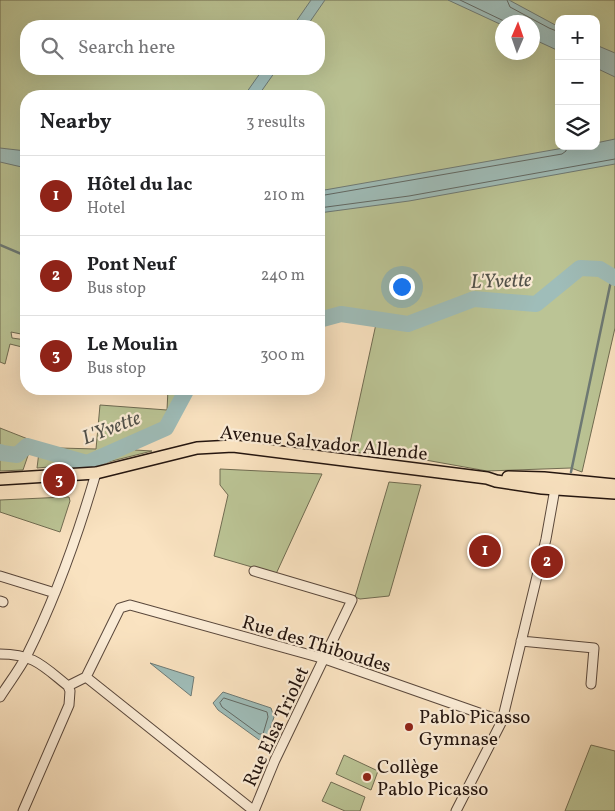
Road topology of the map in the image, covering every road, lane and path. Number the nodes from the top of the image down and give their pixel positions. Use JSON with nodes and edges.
{"nodes":[{"id":1,"x":96,"y":473,"type":"junction"},
{"id":2,"x":0,"y":479,"type":"edge"},
{"id":3,"x":556,"y":484,"type":"junction"},
{"id":4,"x":615,"y":486,"type":"edge"},
{"id":5,"x":615,"y":493,"type":"edge"},
{"id":6,"x":254,"y":571,"type":"dead end"},
{"id":7,"x":1,"y":579,"type":"edge"},
{"id":8,"x":55,"y":593,"type":"junction"},
{"id":9,"x":521,"y":641,"type":"junction"},
{"id":10,"x":0,"y":654,"type":"edge"},
{"id":11,"x":26,"y":657,"type":"junction"},
{"id":12,"x":325,"y":659,"type":"junction"},
{"id":13,"x":86,"y":677,"type":"junction"},
{"id":14,"x":591,"y":684,"type":"dead end"},
{"id":15,"x":68,"y":686,"type":"junction"},
{"id":16,"x":0,"y":697,"type":"edge"},
{"id":17,"x":502,"y":721,"type":"junction"},
{"id":18,"x":23,"y":811,"type":"edge"},
{"id":19,"x":254,"y":811,"type":"edge"},
{"id":20,"x":456,"y":811,"type":"edge"}],
"edges":[{"from":1,"to":2,"type":"main road","name":"Avenue Salvador Allende"},
{"from":1,"to":3,"type":"main road","name":"Avenue Salvador Allende"},
{"from":1,"to":8,"type":"street"},
{"from":3,"to":4,"type":"main road"},
{"from":3,"to":5,"type":"main road","name":"Avenue Salvador Allende"},
{"from":3,"to":9,"type":"street"},
{"from":6,"to":12,"type":"street","name":"Rue Elsa Triolet"},
{"from":7,"to":8,"type":"street"},
{"from":8,"to":11,"type":"street"},
{"from":9,"to":14,"type":"street"},
{"from":9,"to":17,"type":"street"},
{"from":10,"to":11,"type":"street"},
{"from":11,"to":15,"type":"street"},
{"from":11,"to":16,"type":"street"},
{"from":12,"to":13,"type":"street","name":"Rue des Thiboudes"},
{"from":12,"to":17,"type":"street","name":"Rue des Thiboudes"},
{"from":12,"to":19,"type":"street","name":"Rue Elsa Triolet"},
{"from":13,"to":15,"type":"street"},
{"from":13,"to":19,"type":"street"},
{"from":15,"to":18,"type":"street"},
{"from":17,"to":20,"type":"street"}]}
